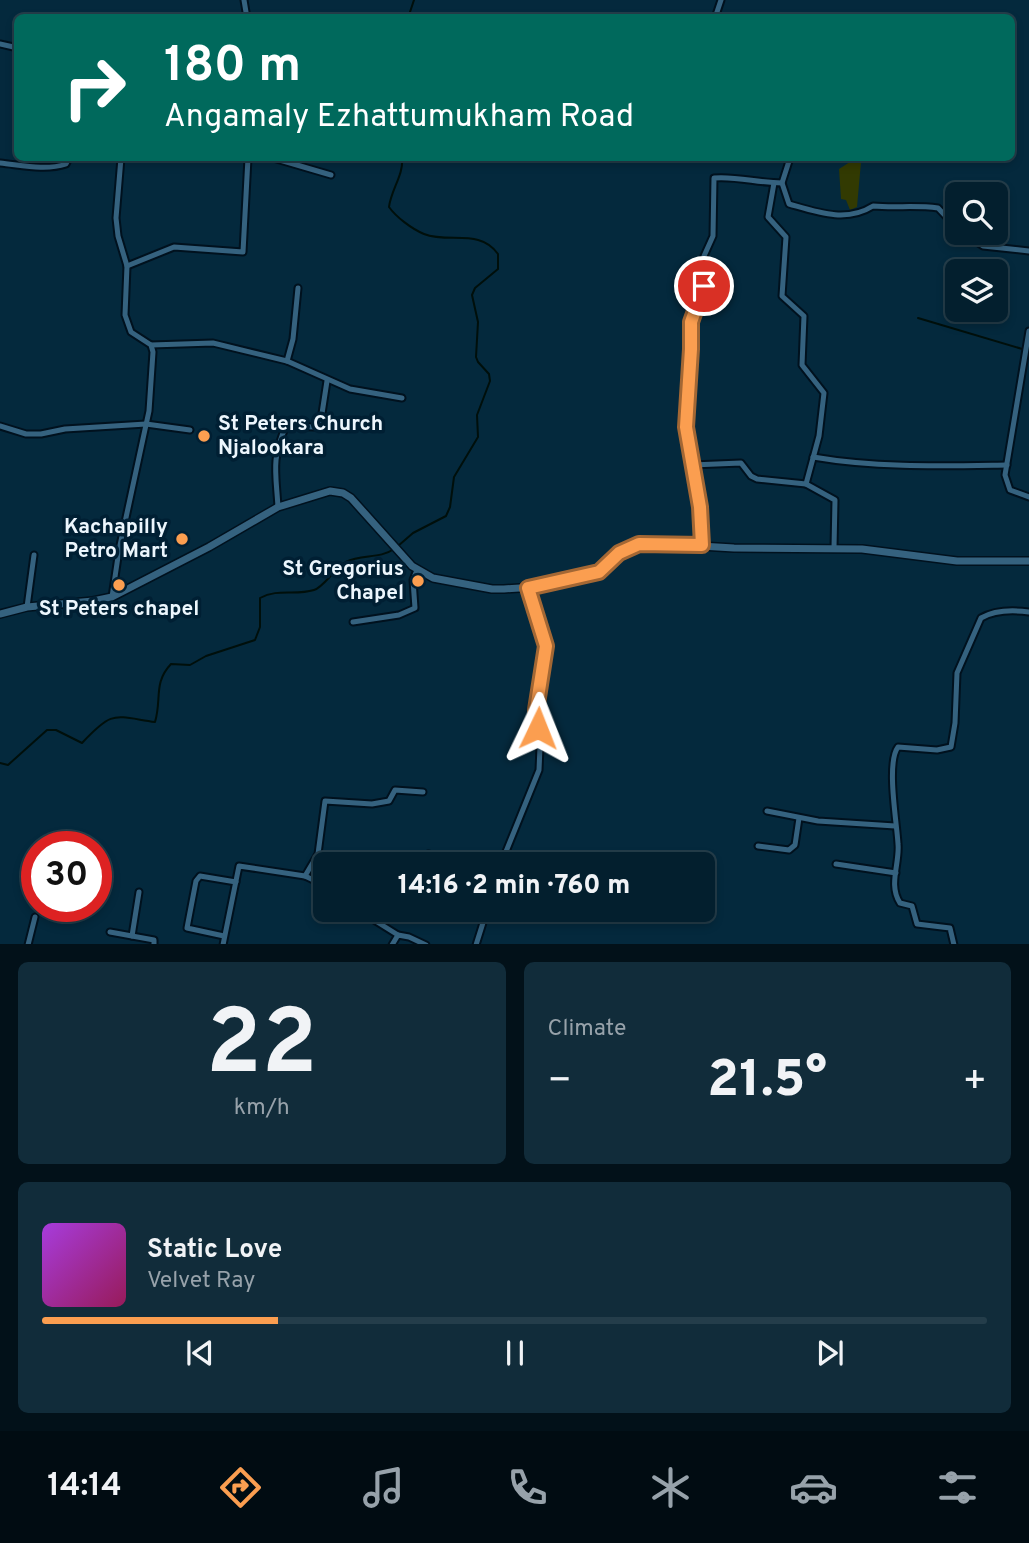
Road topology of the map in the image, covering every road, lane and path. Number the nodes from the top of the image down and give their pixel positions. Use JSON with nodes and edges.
{"nodes":[{"id":1,"x":68,"y":161,"type":"edge"},
{"id":2,"x":121,"y":161,"type":"edge"},
{"id":3,"x":248,"y":161,"type":"edge"},
{"id":4,"x":283,"y":161,"type":"edge"},
{"id":5,"x":789,"y":161,"type":"edge"},
{"id":6,"x":0,"y":163,"type":"edge"},
{"id":7,"x":331,"y":175,"type":"dead end"},
{"id":8,"x":774,"y":183,"type":"junction"},
{"id":9,"x":782,"y":183,"type":"junction"},
{"id":10,"x":945,"y":215,"type":"edge"},
{"id":11,"x":982,"y":245,"type":"edge"},
{"id":12,"x":1029,"y":251,"type":"edge"},
{"id":13,"x":127,"y":265,"type":"junction"},
{"id":14,"x":298,"y":288,"type":"dead end"},
{"id":15,"x":1029,"y":331,"type":"edge"},
{"id":16,"x":151,"y":345,"type":"junction"},
{"id":17,"x":287,"y":361,"type":"junction"},
{"id":18,"x":327,"y":381,"type":"junction"},
{"id":19,"x":402,"y":398,"type":"dead end"},
{"id":20,"x":146,"y":424,"type":"junction"},
{"id":21,"x":0,"y":426,"type":"edge"},
{"id":22,"x":190,"y":430,"type":"dead end"},
{"id":23,"x":813,"y":457,"type":"junction"},
{"id":24,"x":692,"y":465,"type":"junction"},
{"id":25,"x":1007,"y":465,"type":"junction"},
{"id":26,"x":806,"y":484,"type":"junction"},
{"id":27,"x":1029,"y":497,"type":"edge"},
{"id":28,"x":278,"y":508,"type":"junction"},
{"id":29,"x":702,"y":545,"type":"junction"},
{"id":30,"x":834,"y":548,"type":"junction"},
{"id":31,"x":34,"y":555,"type":"dead end"},
{"id":32,"x":1029,"y":561,"type":"edge"},
{"id":33,"x":417,"y":570,"type":"junction"},
{"id":34,"x":528,"y":588,"type":"junction"},
{"id":35,"x":112,"y":597,"type":"junction"},
{"id":36,"x":27,"y":607,"type":"junction"},
{"id":37,"x":1029,"y":612,"type":"edge"},
{"id":38,"x":0,"y":614,"type":"edge"},
{"id":39,"x":353,"y":622,"type":"dead end"},
{"id":40,"x":423,"y":792,"type":"dead end"},
{"id":41,"x":767,"y":811,"type":"dead end"},
{"id":42,"x":799,"y":818,"type":"junction"},
{"id":43,"x":895,"y":826,"type":"junction"},
{"id":44,"x":758,"y":846,"type":"dead end"},
{"id":45,"x":506,"y":852,"type":"edge"},
{"id":46,"x":836,"y":864,"type":"dead end"},
{"id":47,"x":896,"y":873,"type":"junction"},
{"id":48,"x":305,"y":876,"type":"junction"},
{"id":49,"x":313,"y":880,"type":"edge"},
{"id":50,"x":236,"y":882,"type":"junction"},
{"id":51,"x":139,"y":891,"type":"dead end"},
{"id":52,"x":34,"y":922,"type":"edge"},
{"id":53,"x":377,"y":922,"type":"edge"},
{"id":54,"x":483,"y":922,"type":"edge"},
{"id":55,"x":110,"y":932,"type":"dead end"},
{"id":56,"x":397,"y":935,"type":"junction"},
{"id":57,"x":132,"y":936,"type":"junction"},
{"id":58,"x":224,"y":936,"type":"junction"},
{"id":59,"x":28,"y":944,"type":"edge"},
{"id":60,"x":154,"y":944,"type":"edge"},
{"id":61,"x":223,"y":944,"type":"edge"},
{"id":62,"x":392,"y":944,"type":"edge"},
{"id":63,"x":425,"y":944,"type":"edge"},
{"id":64,"x":476,"y":944,"type":"edge"},
{"id":65,"x":954,"y":944,"type":"edge"}],
"edges":[{"from":1,"to":6,"type":"street"},
{"from":2,"to":13,"type":"street"},
{"from":3,"to":13,"type":"street"},
{"from":4,"to":7,"type":"street"},
{"from":5,"to":9,"type":"street"},
{"from":8,"to":9,"type":"street"},
{"from":8,"to":23,"type":"street"},
{"from":8,"to":24,"type":"street"},
{"from":9,"to":10,"type":"street"},
{"from":11,"to":12,"type":"street"},
{"from":13,"to":16,"type":"street"},
{"from":14,"to":17,"type":"street"},
{"from":15,"to":25,"type":"street"},
{"from":16,"to":17,"type":"street"},
{"from":16,"to":20,"type":"street"},
{"from":17,"to":18,"type":"street"},
{"from":18,"to":19,"type":"street"},
{"from":18,"to":28,"type":"street"},
{"from":20,"to":21,"type":"street"},
{"from":20,"to":22,"type":"street"},
{"from":20,"to":35,"type":"street"},
{"from":23,"to":25,"type":"street"},
{"from":23,"to":26,"type":"street"},
{"from":24,"to":26,"type":"street"},
{"from":24,"to":29,"type":"street"},
{"from":25,"to":27,"type":"street"},
{"from":26,"to":30,"type":"street"},
{"from":28,"to":33,"type":"street"},
{"from":28,"to":35,"type":"street"},
{"from":29,"to":30,"type":"street"},
{"from":29,"to":34,"type":"street"},
{"from":30,"to":32,"type":"street"},
{"from":31,"to":36,"type":"street"},
{"from":33,"to":34,"type":"street"},
{"from":33,"to":39,"type":"street"},
{"from":34,"to":45,"type":"street"},
{"from":35,"to":36,"type":"street"},
{"from":36,"to":38,"type":"street"},
{"from":37,"to":43,"type":"street"},
{"from":40,"to":48,"type":"street"},
{"from":41,"to":42,"type":"street"},
{"from":42,"to":43,"type":"street"},
{"from":42,"to":44,"type":"street"},
{"from":43,"to":47,"type":"street"},
{"from":46,"to":47,"type":"street"},
{"from":47,"to":65,"type":"street"},
{"from":48,"to":49,"type":"street"},
{"from":48,"to":50,"type":"street"},
{"from":50,"to":58,"type":"street"},
{"from":50,"to":58,"type":"street"},
{"from":51,"to":57,"type":"street"},
{"from":52,"to":59,"type":"street"},
{"from":53,"to":56,"type":"street"},
{"from":54,"to":64,"type":"street"},
{"from":55,"to":57,"type":"street"},
{"from":56,"to":62,"type":"street"},
{"from":56,"to":63,"type":"street"},
{"from":57,"to":60,"type":"street"},
{"from":58,"to":61,"type":"street"}]}
